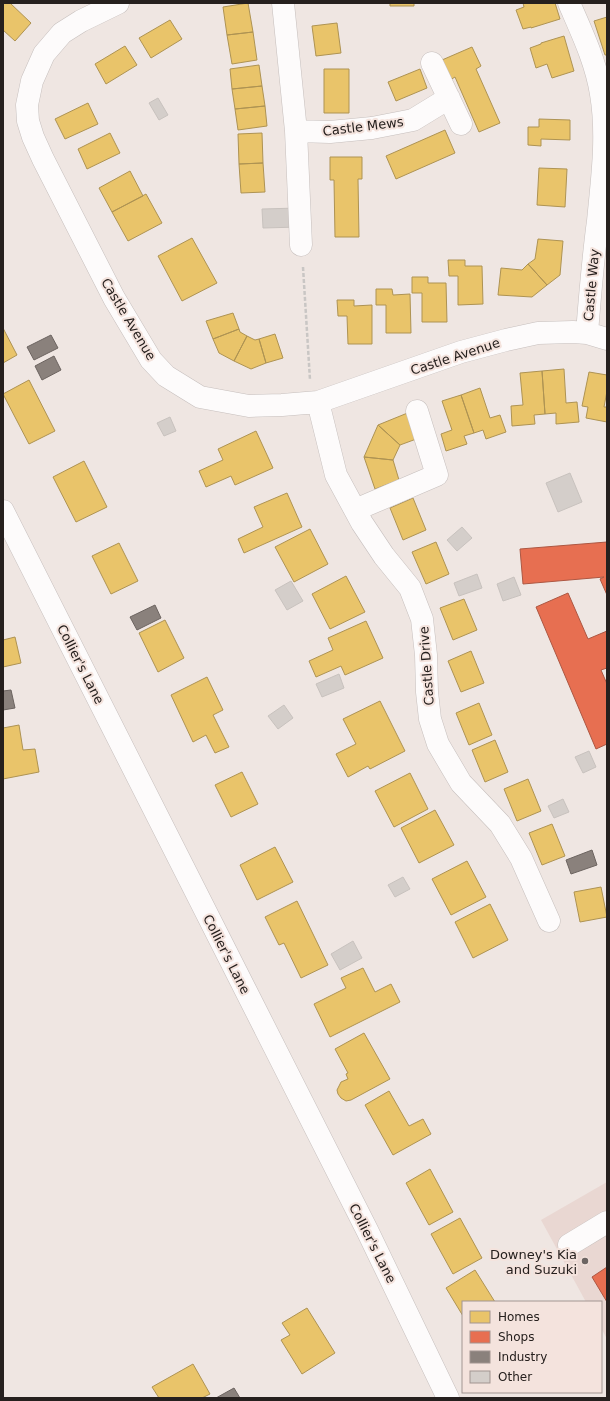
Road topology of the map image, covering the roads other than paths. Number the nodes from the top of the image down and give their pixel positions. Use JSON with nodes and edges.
{"nodes":[{"id":1,"x":118,"y":3,"type":"edge"},
{"id":2,"x":283,"y":3,"type":"edge"},
{"id":3,"x":569,"y":3,"type":"edge"},
{"id":4,"x":432,"y":63,"type":"dead end"},
{"id":5,"x":449,"y":98,"type":"junction"},
{"id":6,"x":461,"y":124,"type":"dead end"},
{"id":7,"x":296,"y":131,"type":"junction"},
{"id":8,"x":301,"y":245,"type":"road end"},
{"id":9,"x":597,"y":336,"type":"edge"},
{"id":10,"x":315,"y":402,"type":"junction"},
{"id":11,"x":417,"y":411,"type":"dead end"},
{"id":12,"x":355,"y":510,"type":"junction"},
{"id":13,"x":3,"y":511,"type":"edge"},
{"id":14,"x":549,"y":921,"type":"dead end"},
{"id":15,"x":607,"y":1222,"type":"edge"},
{"id":16,"x":569,"y":1245,"type":"dead end"},
{"id":17,"x":448,"y":1398,"type":"edge"}],
"edges":[{"from":1,"to":10,"type":"street","name":"Castle Avenue"},
{"from":2,"to":7,"type":"street"},
{"from":3,"to":9,"type":"street","name":"Castle Way"},
{"from":4,"to":5,"type":"street"},
{"from":5,"to":6,"type":"street"},
{"from":5,"to":7,"type":"street","name":"Castle Mews"},
{"from":7,"to":8,"type":"street"},
{"from":9,"to":10,"type":"street","name":"Castle Avenue"},
{"from":10,"to":12,"type":"street","name":"Castle Drive"},
{"from":11,"to":12,"type":"street"},
{"from":12,"to":14,"type":"street","name":"Castle Drive"},
{"from":13,"to":17,"type":"street","name":"Collier's Lane"},
{"from":15,"to":16,"type":"street"}]}
